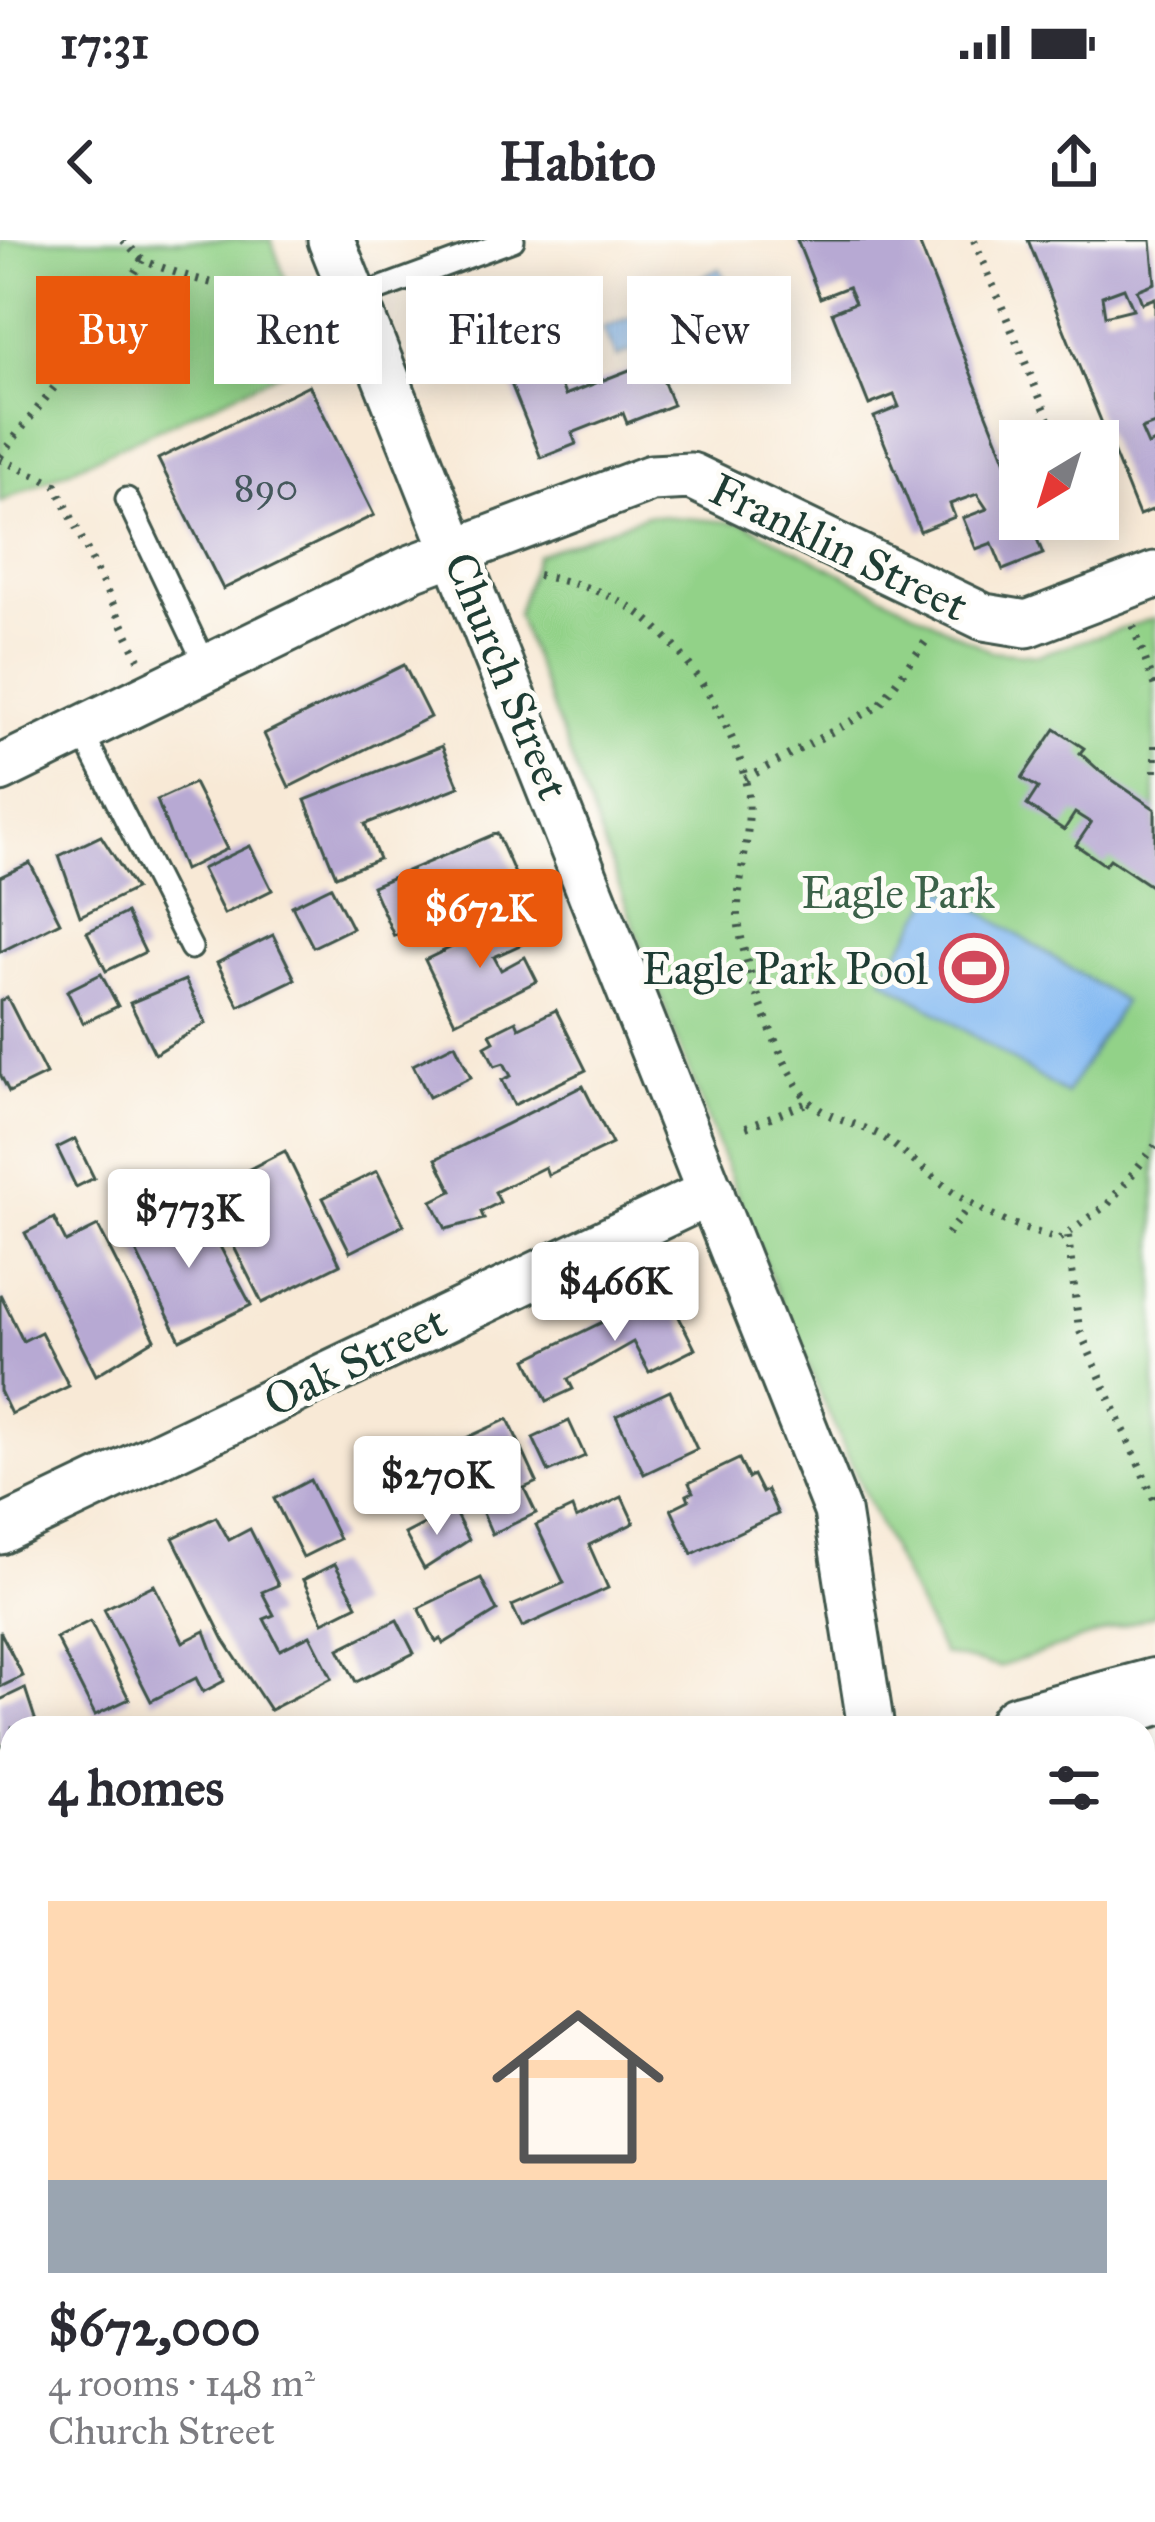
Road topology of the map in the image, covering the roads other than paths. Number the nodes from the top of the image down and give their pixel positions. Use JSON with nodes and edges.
{"nodes":[{"id":1,"x":513,"y":240,"type":"edge"},
{"id":2,"x":343,"y":270,"type":"edge"},
{"id":3,"x":127,"y":499,"type":"dead end"},
{"id":4,"x":456,"y":549,"type":"junction"},
{"id":5,"x":1137,"y":581,"type":"edge"},
{"id":6,"x":207,"y":668,"type":"junction"},
{"id":7,"x":81,"y":730,"type":"junction"},
{"id":8,"x":0,"y":769,"type":"edge"},
{"id":9,"x":191,"y":948,"type":"dead end"},
{"id":10,"x":712,"y":1192,"type":"junction"},
{"id":11,"x":0,"y":1531,"type":"edge"},
{"id":12,"x":1155,"y":1692,"type":"edge"},
{"id":13,"x":869,"y":1716,"type":"edge"},
{"id":14,"x":1066,"y":1716,"type":"edge"}],
"edges":[{"from":1,"to":2,"type":"lane"},
{"from":2,"to":4,"type":"street","name":"Church Street"},
{"from":3,"to":6,"type":"lane"},
{"from":4,"to":5,"type":"street","name":"Franklin Street"},
{"from":4,"to":6,"type":"street","name":"Franklin Street"},
{"from":4,"to":10,"type":"street","name":"Church Street"},
{"from":6,"to":7,"type":"street","name":"Franklin Street"},
{"from":7,"to":8,"type":"street","name":"Franklin Street"},
{"from":7,"to":9,"type":"lane"},
{"from":10,"to":11,"type":"street","name":"Oak Street"},
{"from":10,"to":13,"type":"street","name":"Church Street"},
{"from":12,"to":14,"type":"main road"}]}
